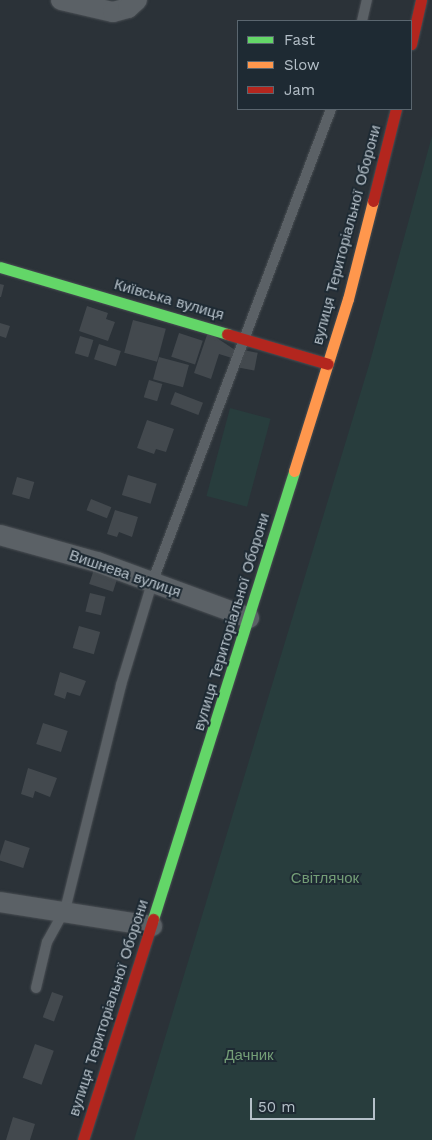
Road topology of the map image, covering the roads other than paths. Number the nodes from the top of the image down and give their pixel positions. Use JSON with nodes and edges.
{"nodes":[{"id":1,"x":61,"y":0,"type":"edge"},
{"id":2,"x":137,"y":0,"type":"edge"},
{"id":3,"x":367,"y":0,"type":"edge"},
{"id":4,"x":421,"y":0,"type":"edge"},
{"id":5,"x":362,"y":20,"type":"edge"},
{"id":6,"x":412,"y":40,"type":"edge"},
{"id":7,"x":331,"y":110,"type":"edge"},
{"id":8,"x":396,"y":110,"type":"edge"},
{"id":9,"x":0,"y":267,"type":"edge"},
{"id":10,"x":246,"y":338,"type":"junction"},
{"id":11,"x":328,"y":364,"type":"junction"},
{"id":12,"x":0,"y":535,"type":"edge"},
{"id":13,"x":152,"y":583,"type":"junction"},
{"id":14,"x":249,"y":618,"type":"junction"},
{"id":15,"x":0,"y":902,"type":"edge"},
{"id":16,"x":65,"y":910,"type":"junction"},
{"id":17,"x":152,"y":926,"type":"junction"},
{"id":18,"x":36,"y":988,"type":"dead end"},
{"id":19,"x":83,"y":1140,"type":"edge"}],
"edges":[{"from":1,"to":2,"type":"street"},
{"from":3,"to":5,"type":"lane"},
{"from":4,"to":6,"type":"street"},
{"from":7,"to":10,"type":"lane"},
{"from":8,"to":11,"type":"street","name":"вулиця Територіальної Оборони"},
{"from":9,"to":10,"type":"street","name":"Київська вулиця"},
{"from":10,"to":11,"type":"street","name":"Київська вулиця"},
{"from":10,"to":13,"type":"lane"},
{"from":11,"to":14,"type":"street","name":"вулиця Територіальної Оборони"},
{"from":12,"to":13,"type":"street","name":"Вишнева вулиця"},
{"from":13,"to":14,"type":"street","name":"Вишнева вулиця"},
{"from":13,"to":16,"type":"lane"},
{"from":14,"to":17,"type":"street","name":"вулиця Територіальної Оборони"},
{"from":15,"to":16,"type":"street"},
{"from":16,"to":17,"type":"street"},
{"from":16,"to":18,"type":"lane"},
{"from":17,"to":19,"type":"street","name":"вулиця Територіальної Оборони"}]}
